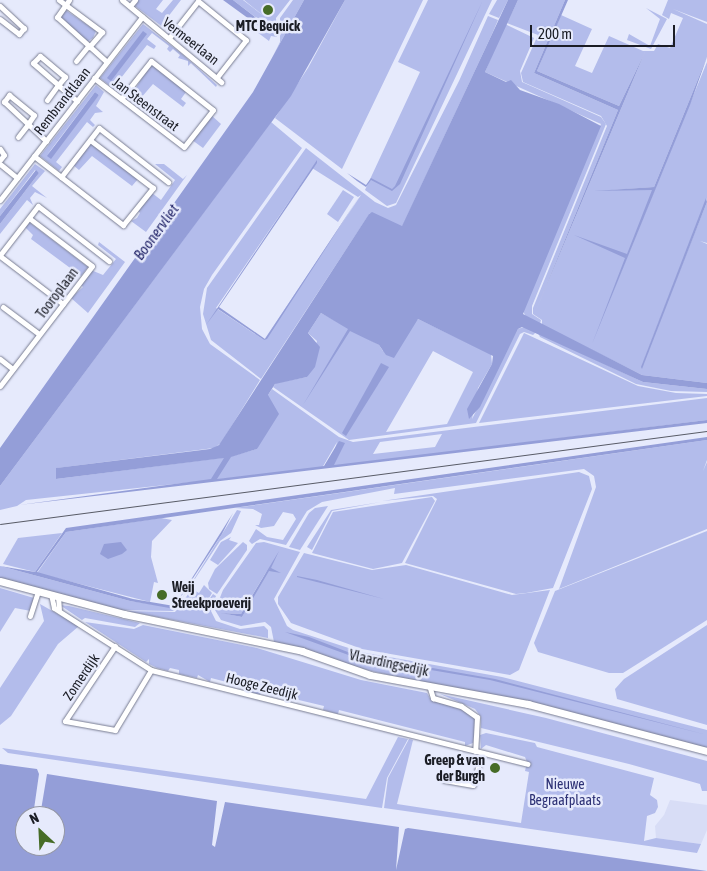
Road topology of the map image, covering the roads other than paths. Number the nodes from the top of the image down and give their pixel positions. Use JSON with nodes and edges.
{"nodes":[{"id":1,"x":59,"y":0,"type":"edge"},
{"id":2,"x":122,"y":0,"type":"edge"},
{"id":3,"x":135,"y":0,"type":"edge"},
{"id":4,"x":67,"y":2,"type":"edge"},
{"id":5,"x":0,"y":6,"type":"edge"},
{"id":6,"x":130,"y":6,"type":"junction"},
{"id":7,"x":142,"y":17,"type":"junction"},
{"id":8,"x":0,"y":19,"type":"edge"},
{"id":9,"x":169,"y":38,"type":"junction"},
{"id":10,"x":88,"y":47,"type":"junction"},
{"id":11,"x":76,"y":61,"type":"dead end"},
{"id":12,"x":107,"y":62,"type":"junction"},
{"id":13,"x":218,"y":76,"type":"junction"},
{"id":14,"x":94,"y":78,"type":"junction"},
{"id":15,"x":221,"y":82,"type":"dead end"},
{"id":16,"x":58,"y":85,"type":"junction"},
{"id":17,"x":121,"y":99,"type":"junction"},
{"id":18,"x":47,"y":100,"type":"dead end"},
{"id":19,"x":77,"y":101,"type":"junction"},
{"id":20,"x":28,"y":124,"type":"junction"},
{"id":21,"x":18,"y":137,"type":"dead end"},
{"id":22,"x":90,"y":140,"type":"junction"},
{"id":23,"x":46,"y":141,"type":"junction"},
{"id":24,"x":0,"y":149,"type":"edge"},
{"id":25,"x":34,"y":156,"type":"junction"},
{"id":26,"x":0,"y":160,"type":"edge"},
{"id":27,"x":0,"y":164,"type":"edge"},
{"id":28,"x":61,"y":177,"type":"junction"},
{"id":29,"x":16,"y":178,"type":"junction"},
{"id":30,"x":168,"y":182,"type":"dead end"},
{"id":31,"x":0,"y":200,"type":"edge"},
{"id":32,"x":29,"y":218,"type":"junction"},
{"id":33,"x":0,"y":256,"type":"edge"},
{"id":34,"x":108,"y":261,"type":"dead end"},
{"id":35,"x":63,"y":304,"type":"junction"},
{"id":36,"x":3,"y":307,"type":"dead end"},
{"id":37,"x":39,"y":334,"type":"junction"},
{"id":38,"x":0,"y":359,"type":"edge"},
{"id":39,"x":13,"y":369,"type":"junction"},
{"id":40,"x":0,"y":386,"type":"edge"},
{"id":41,"x":0,"y":581,"type":"edge"},
{"id":42,"x":38,"y":591,"type":"junction"},
{"id":43,"x":55,"y":595,"type":"junction"},
{"id":44,"x":30,"y":616,"type":"dead end"},
{"id":45,"x":115,"y":646,"type":"junction"},
{"id":46,"x":150,"y":670,"type":"junction"},
{"id":47,"x":432,"y":686,"type":"junction"},
{"id":48,"x":475,"y":751,"type":"junction"},
{"id":49,"x":707,"y":751,"type":"edge"},
{"id":50,"x":482,"y":753,"type":"junction"},
{"id":51,"x":527,"y":764,"type":"dead end"},
{"id":52,"x":444,"y":780,"type":"dead end"}],
"edges":[{"from":1,"to":4,"type":"street"},
{"from":2,"to":6,"type":"street","name":"Vermeerlaan"},
{"from":3,"to":6,"type":"street"},
{"from":4,"to":10,"type":"street"},
{"from":4,"to":10,"type":"street"},
{"from":5,"to":8,"type":"street"},
{"from":6,"to":7,"type":"street","name":"Vermeerlaan"},
{"from":7,"to":9,"type":"street","name":"Vermeerlaan"},
{"from":7,"to":12,"type":"street","name":"Rembrandtlaan"},
{"from":9,"to":13,"type":"street","name":"Vermeerlaan"},
{"from":9,"to":13,"type":"street"},
{"from":10,"to":11,"type":"street"},
{"from":10,"to":12,"type":"street"},
{"from":12,"to":14,"type":"street","name":"Rembrandtlaan"},
{"from":13,"to":15,"type":"street","name":"Vermeerlaan"},
{"from":14,"to":17,"type":"street","name":"Jan Steenstraat"},
{"from":14,"to":19,"type":"street","name":"Rembrandtlaan"},
{"from":16,"to":16,"type":"street"},
{"from":16,"to":18,"type":"street"},
{"from":16,"to":19,"type":"street"},
{"from":17,"to":17,"type":"street","name":"Jan Steenstraat"},
{"from":19,"to":23,"type":"street","name":"Rembrandtlaan"},
{"from":20,"to":20,"type":"street"},
{"from":20,"to":21,"type":"street"},
{"from":20,"to":23,"type":"street"},
{"from":22,"to":28,"type":"street"},
{"from":22,"to":28,"type":"street"},
{"from":22,"to":30,"type":"street"},
{"from":23,"to":25,"type":"street","name":"Rembrandtlaan"},
{"from":24,"to":26,"type":"street"},
{"from":25,"to":28,"type":"street"},
{"from":25,"to":29,"type":"street","name":"Rembrandtlaan"},
{"from":27,"to":29,"type":"street"},
{"from":29,"to":31,"type":"street","name":"Rembrandtlaan"},
{"from":32,"to":33,"type":"street"},
{"from":32,"to":34,"type":"street"},
{"from":32,"to":35,"type":"street","name":"Tooroplaan"},
{"from":33,"to":35,"type":"street"},
{"from":35,"to":37,"type":"street","name":"Tooroplaan"},
{"from":36,"to":37,"type":"street","name":"Tooroplaan"},
{"from":37,"to":39,"type":"street","name":"Tooroplaan"},
{"from":38,"to":39,"type":"street"},
{"from":39,"to":40,"type":"street","name":"Tooroplaan"},
{"from":41,"to":42,"type":"street","name":"Vlaardingsedijk"},
{"from":42,"to":43,"type":"street","name":"Vlaardingsedijk"},
{"from":42,"to":44,"type":"street"},
{"from":43,"to":45,"type":"street","name":"Hooge Zeedijk"},
{"from":43,"to":47,"type":"street","name":"Vlaardingsedijk"},
{"from":45,"to":46,"type":"street","name":"Hooge Zeedijk"},
{"from":45,"to":46,"type":"street","name":"Zomerdijk"},
{"from":46,"to":48,"type":"street","name":"Hooge Zeedijk"},
{"from":47,"to":48,"type":"street"},
{"from":47,"to":49,"type":"street","name":"Vlaardingsedijk"},
{"from":48,"to":50,"type":"street","name":"Hooge Zeedijk"},
{"from":50,"to":51,"type":"street","name":"Hooge Zeedijk"},
{"from":50,"to":52,"type":"street"}]}
